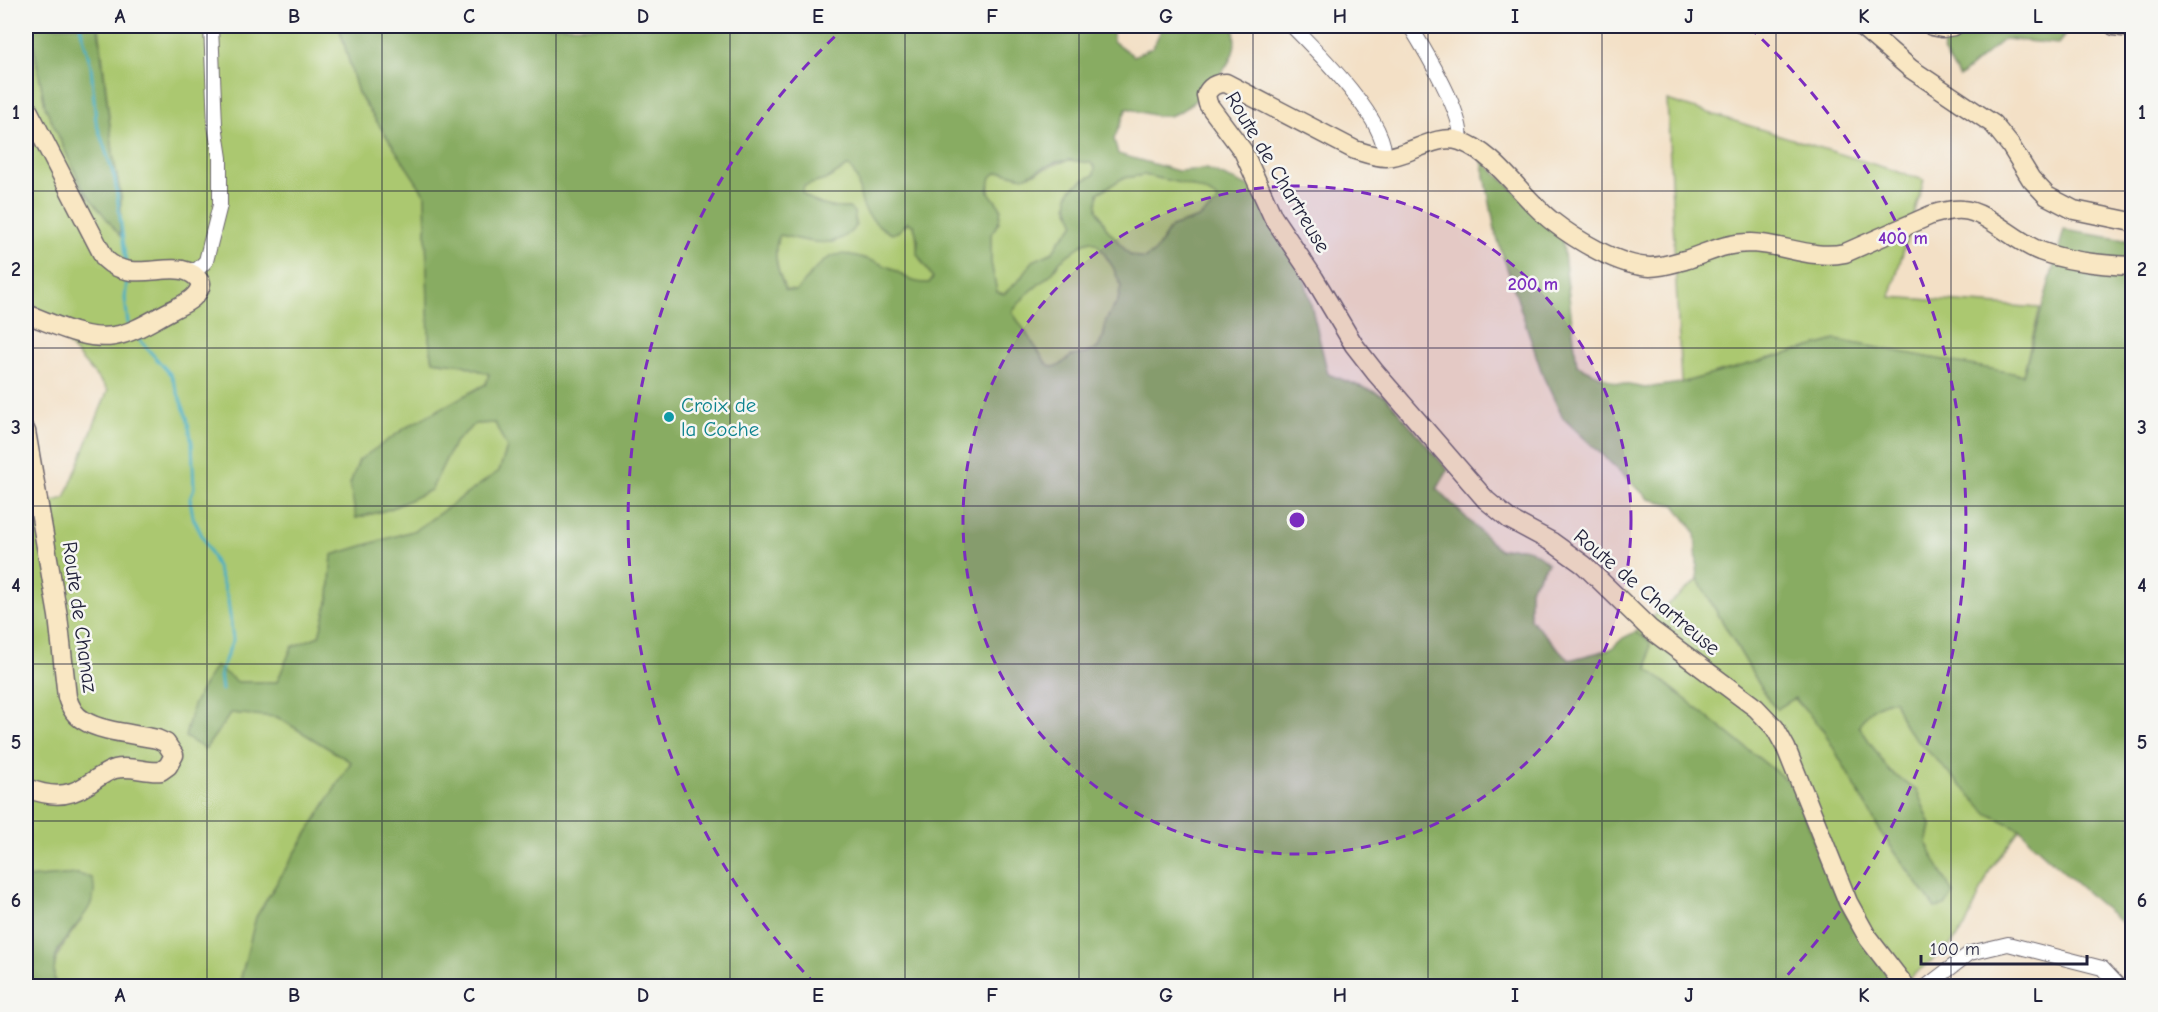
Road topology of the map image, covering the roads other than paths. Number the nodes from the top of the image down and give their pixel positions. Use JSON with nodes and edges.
{"nodes":[{"id":1,"x":211,"y":26,"type":"edge"},
{"id":2,"x":1292,"y":26,"type":"edge"},
{"id":3,"x":1410,"y":26,"type":"edge"},
{"id":4,"x":1861,"y":26,"type":"edge"},
{"id":5,"x":1932,"y":26,"type":"edge"},
{"id":6,"x":1954,"y":26,"type":"edge"},
{"id":7,"x":2114,"y":26,"type":"edge"},
{"id":8,"x":2133,"y":28,"type":"edge"},
{"id":9,"x":26,"y":106,"type":"edge"},
{"id":10,"x":1460,"y":141,"type":"junction"},
{"id":11,"x":1384,"y":157,"type":"junction"},
{"id":12,"x":2133,"y":222,"type":"edge"},
{"id":13,"x":2133,"y":266,"type":"edge"},
{"id":14,"x":189,"y":270,"type":"junction"},
{"id":15,"x":26,"y":314,"type":"edge"},
{"id":16,"x":26,"y":431,"type":"edge"},
{"id":17,"x":26,"y":788,"type":"edge"},
{"id":18,"x":1905,"y":987,"type":"edge"},
{"id":19,"x":1928,"y":987,"type":"edge"},
{"id":20,"x":2119,"y":987,"type":"edge"}],
"edges":[{"from":1,"to":14,"type":"street"},
{"from":2,"to":11,"type":"street"},
{"from":3,"to":10,"type":"street"},
{"from":4,"to":12,"type":"street"},
{"from":5,"to":6,"type":"street"},
{"from":7,"to":8,"type":"street"},
{"from":9,"to":14,"type":"street"},
{"from":10,"to":11,"type":"street","name":"Route de Chartreuse"},
{"from":10,"to":13,"type":"street"},
{"from":11,"to":18,"type":"street","name":"Route de Chartreuse"},
{"from":14,"to":15,"type":"street"},
{"from":16,"to":17,"type":"street","name":"Route de Chanaz"},
{"from":19,"to":20,"type":"street"}]}
